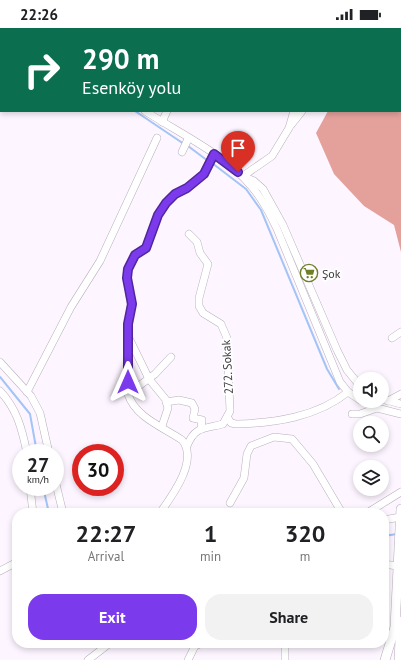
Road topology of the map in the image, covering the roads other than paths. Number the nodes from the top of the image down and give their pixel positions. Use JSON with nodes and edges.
{"nodes":[{"id":1,"x":147,"y":112,"type":"edge"},
{"id":2,"x":167,"y":112,"type":"edge"},
{"id":3,"x":294,"y":112,"type":"edge"},
{"id":4,"x":301,"y":112,"type":"edge"},
{"id":5,"x":162,"y":122,"type":"junction"},
{"id":6,"x":289,"y":128,"type":"junction"},
{"id":7,"x":157,"y":138,"type":"dead end"},
{"id":8,"x":211,"y":159,"type":"junction"},
{"id":9,"x":243,"y":176,"type":"junction"},
{"id":10,"x":189,"y":234,"type":"dead end"},
{"id":11,"x":401,"y":332,"type":"edge"},
{"id":12,"x":128,"y":338,"type":"junction"},
{"id":13,"x":392,"y":338,"type":"dead end"},
{"id":14,"x":170,"y":357,"type":"dead end"},
{"id":15,"x":0,"y":362,"type":"edge"},
{"id":16,"x":353,"y":377,"type":"edge"},
{"id":17,"x":149,"y":379,"type":"junction"},
{"id":18,"x":0,"y":391,"type":"edge"},
{"id":19,"x":27,"y":392,"type":"junction"},
{"id":20,"x":348,"y":392,"type":"junction"},
{"id":21,"x":128,"y":394,"type":"junction"},
{"id":22,"x":401,"y":394,"type":"edge"},
{"id":23,"x":353,"y":395,"type":"edge"},
{"id":24,"x":389,"y":398,"type":"edge"},
{"id":25,"x":167,"y":401,"type":"junction"},
{"id":26,"x":389,"y":401,"type":"edge"},
{"id":27,"x":401,"y":404,"type":"edge"},
{"id":28,"x":377,"y":408,"type":"joint"},
{"id":29,"x":352,"y":414,"type":"dead end"},
{"id":30,"x":401,"y":414,"type":"edge"},
{"id":31,"x":228,"y":418,"type":"junction"},
{"id":32,"x":162,"y":426,"type":"junction"},
{"id":33,"x":201,"y":429,"type":"junction"},
{"id":34,"x":25,"y":444,"type":"edge"},
{"id":35,"x":47,"y":444,"type":"edge"},
{"id":36,"x":187,"y":446,"type":"junction"},
{"id":37,"x":401,"y":492,"type":"edge"},
{"id":38,"x":31,"y":496,"type":"edge"},
{"id":39,"x":59,"y":496,"type":"edge"},
{"id":40,"x":230,"y":503,"type":"dead end"},
{"id":41,"x":32,"y":508,"type":"edge"},
{"id":42,"x":62,"y":508,"type":"edge"},
{"id":43,"x":163,"y":508,"type":"edge"},
{"id":44,"x":339,"y":508,"type":"edge"},
{"id":45,"x":375,"y":508,"type":"edge"},
{"id":46,"x":400,"y":516,"type":"edge"},
{"id":47,"x":389,"y":519,"type":"edge"},
{"id":48,"x":12,"y":565,"type":"edge"},
{"id":49,"x":389,"y":565,"type":"edge"},
{"id":50,"x":397,"y":566,"type":"junction"},
{"id":51,"x":0,"y":571,"type":"edge"},
{"id":52,"x":401,"y":614,"type":"edge"},
{"id":53,"x":389,"y":647,"type":"edge"},
{"id":54,"x":104,"y":648,"type":"edge"},
{"id":55,"x":193,"y":648,"type":"edge"},
{"id":56,"x":285,"y":648,"type":"edge"},
{"id":57,"x":389,"y":648,"type":"edge"},
{"id":58,"x":88,"y":660,"type":"edge"},
{"id":59,"x":188,"y":660,"type":"edge"},
{"id":60,"x":284,"y":660,"type":"edge"},
{"id":61,"x":385,"y":660,"type":"edge"},
{"id":62,"x":399,"y":660,"type":"edge"}],
"edges":[{"from":1,"to":5,"type":"street"},
{"from":2,"to":5,"type":"street"},
{"from":3,"to":6,"type":"street"},
{"from":4,"to":6,"type":"street"},
{"from":5,"to":8,"type":"street"},
{"from":6,"to":9,"type":"street"},
{"from":7,"to":19,"type":"street"},
{"from":8,"to":9,"type":"street"},
{"from":8,"to":12,"type":"street"},
{"from":9,"to":16,"type":"street"},
{"from":9,"to":20,"type":"street"},
{"from":10,"to":31,"type":"street","name":"272. Sokak"},
{"from":11,"to":13,"type":"street"},
{"from":12,"to":17,"type":"street"},
{"from":12,"to":21,"type":"street"},
{"from":14,"to":17,"type":"street"},
{"from":15,"to":19,"type":"street"},
{"from":17,"to":21,"type":"street"},
{"from":17,"to":25,"type":"street"},
{"from":18,"to":34,"type":"street"},
{"from":19,"to":35,"type":"street"},
{"from":20,"to":23,"type":"street"},
{"from":20,"to":31,"type":"street"},
{"from":21,"to":32,"type":"street"},
{"from":22,"to":24,"type":"street"},
{"from":25,"to":32,"type":"street"},
{"from":25,"to":33,"type":"street"},
{"from":26,"to":27,"type":"street"},
{"from":28,"to":29,"type":"street"},
{"from":28,"to":30,"type":"street"},
{"from":31,"to":33,"type":"street"},
{"from":32,"to":36,"type":"street"},
{"from":33,"to":36,"type":"street"},
{"from":36,"to":43,"type":"street"},
{"from":37,"to":45,"type":"street"},
{"from":38,"to":41,"type":"street"},
{"from":39,"to":42,"type":"street"},
{"from":40,"to":44,"type":"street"},
{"from":46,"to":47,"type":"street"},
{"from":46,"to":50,"type":"main road"},
{"from":48,"to":51,"type":"street"},
{"from":49,"to":50,"type":"street"},
{"from":50,"to":53,"type":"main road"},
{"from":52,"to":62,"type":"main road"},
{"from":54,"to":58,"type":"street"},
{"from":55,"to":59,"type":"street"},
{"from":56,"to":60,"type":"street"},
{"from":57,"to":61,"type":"main road"}]}
